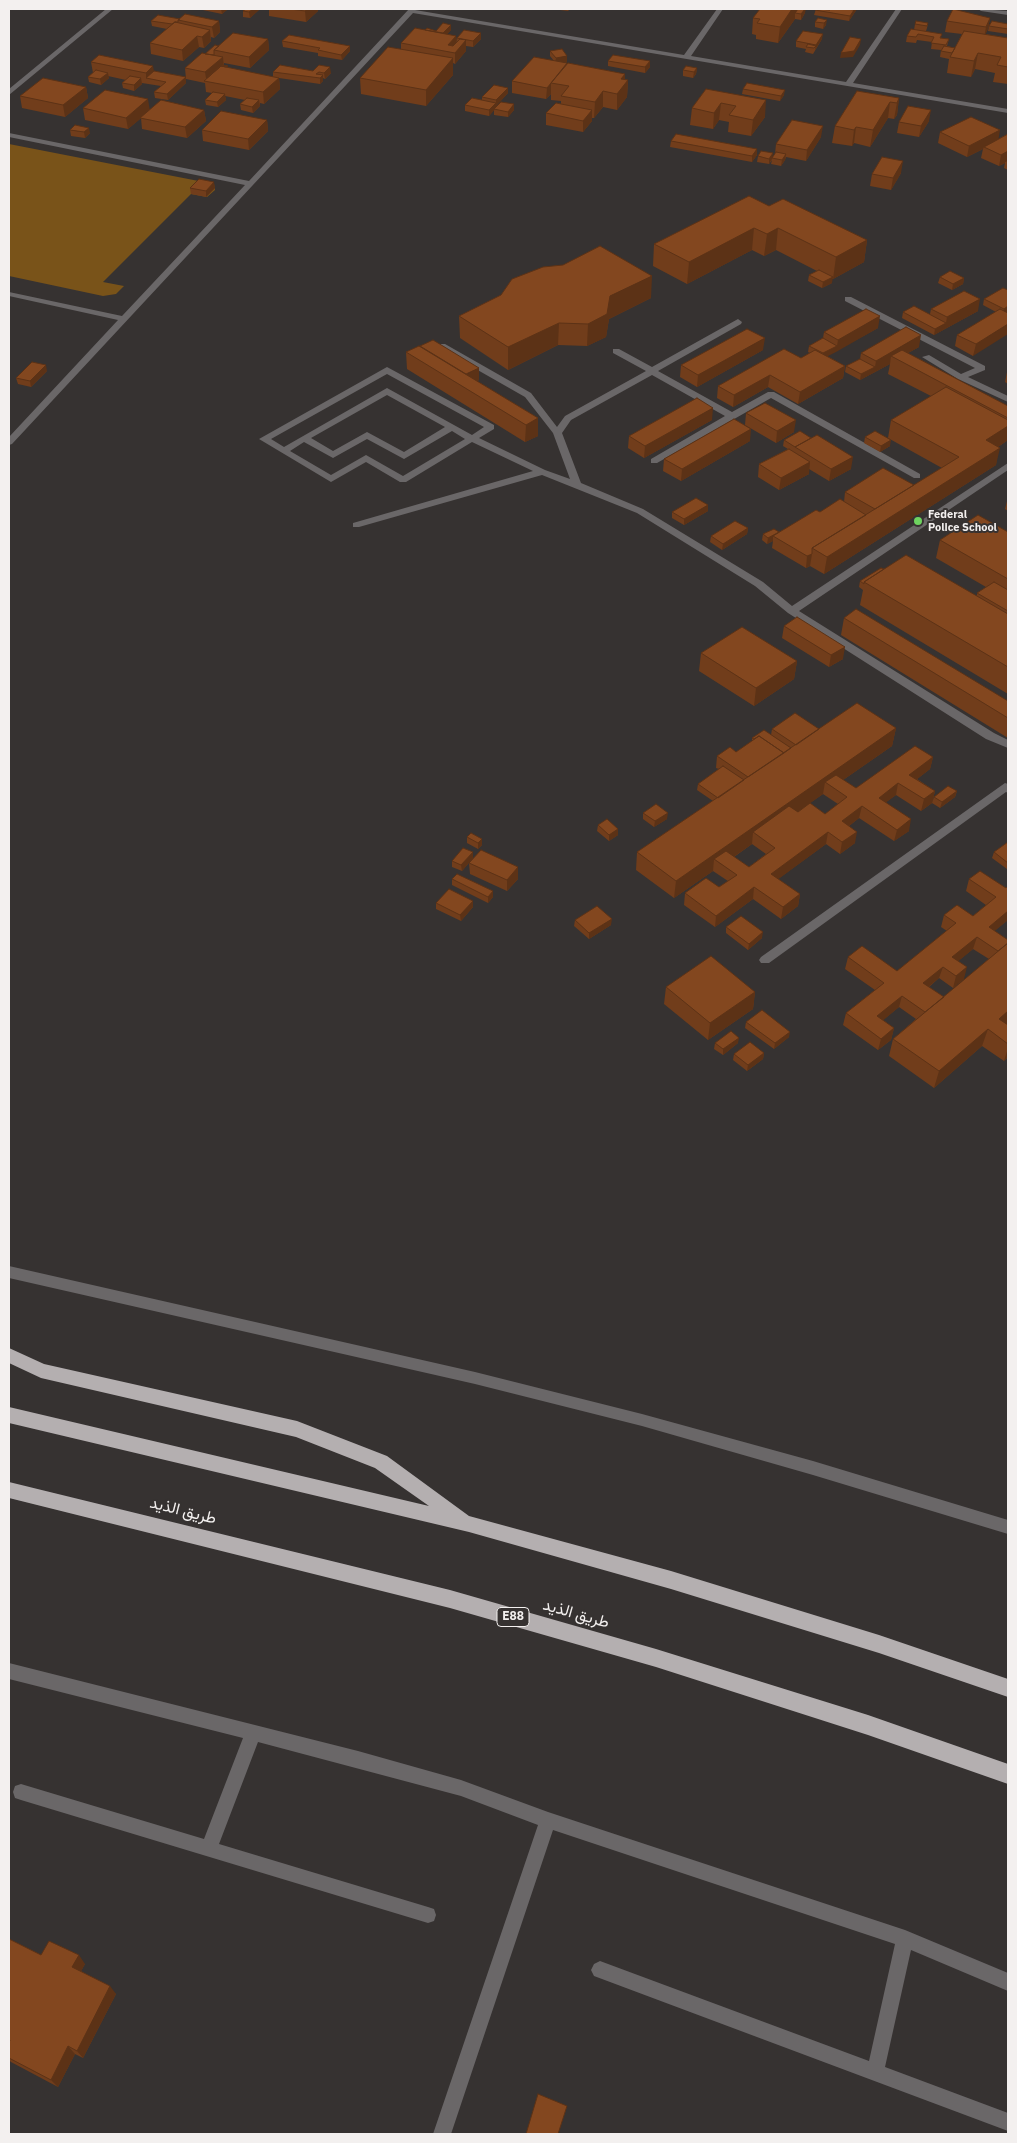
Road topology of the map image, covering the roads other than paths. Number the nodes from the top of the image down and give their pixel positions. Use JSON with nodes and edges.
{"nodes":[{"id":1,"x":110,"y":9,"type":"edge"},
{"id":2,"x":720,"y":9,"type":"edge"},
{"id":3,"x":899,"y":9,"type":"edge"},
{"id":4,"x":981,"y":9,"type":"edge"},
{"id":5,"x":412,"y":10,"type":"edge"},
{"id":6,"x":1008,"y":13,"type":"edge"},
{"id":7,"x":686,"y":57,"type":"junction"},
{"id":8,"x":848,"y":84,"type":"junction"},
{"id":9,"x":9,"y":93,"type":"edge"},
{"id":10,"x":1008,"y":111,"type":"edge"},
{"id":11,"x":9,"y":136,"type":"edge"},
{"id":12,"x":249,"y":183,"type":"junction"},
{"id":13,"x":9,"y":294,"type":"edge"},
{"id":14,"x":848,"y":299,"type":"dead end"},
{"id":15,"x":123,"y":319,"type":"junction"},
{"id":16,"x":738,"y":322,"type":"dead end"},
{"id":17,"x":441,"y":346,"type":"edge"},
{"id":18,"x":616,"y":351,"type":"dead end"},
{"id":19,"x":926,"y":357,"type":"dead end"},
{"id":20,"x":652,"y":372,"type":"junction"},
{"id":21,"x":961,"y":377,"type":"junction"},
{"id":22,"x":1008,"y":399,"type":"edge"},
{"id":23,"x":732,"y":416,"type":"junction"},
{"id":24,"x":452,"y":427,"type":"junction"},
{"id":25,"x":558,"y":433,"type":"junction"},
{"id":26,"x":304,"y":438,"type":"junction"},
{"id":27,"x":471,"y":438,"type":"junction"},
{"id":28,"x":9,"y":442,"type":"edge"},
{"id":29,"x":285,"y":450,"type":"junction"},
{"id":30,"x":654,"y":461,"type":"dead end"},
{"id":31,"x":1008,"y":466,"type":"edge"},
{"id":32,"x":542,"y":472,"type":"junction"},
{"id":33,"x":917,"y":476,"type":"dead end"},
{"id":34,"x":577,"y":485,"type":"junction"},
{"id":35,"x":356,"y":525,"type":"dead end"},
{"id":36,"x":792,"y":610,"type":"junction"},
{"id":37,"x":1008,"y":744,"type":"edge"},
{"id":38,"x":1008,"y":789,"type":"edge"},
{"id":39,"x":765,"y":960,"type":"dead end"},
{"id":40,"x":9,"y":1272,"type":"edge"},
{"id":41,"x":9,"y":1355,"type":"edge"},
{"id":42,"x":9,"y":1415,"type":"edge"},
{"id":43,"x":9,"y":1490,"type":"edge"},
{"id":44,"x":470,"y":1524,"type":"junction"},
{"id":45,"x":1008,"y":1527,"type":"edge"},
{"id":46,"x":9,"y":1671,"type":"edge"},
{"id":47,"x":1008,"y":1688,"type":"edge"},
{"id":48,"x":253,"y":1733,"type":"junction"},
{"id":49,"x":1008,"y":1774,"type":"edge"},
{"id":50,"x":21,"y":1792,"type":"dead end"},
{"id":51,"x":548,"y":1820,"type":"junction"},
{"id":52,"x":209,"y":1849,"type":"junction"},
{"id":53,"x":428,"y":1915,"type":"dead end"},
{"id":54,"x":905,"y":1939,"type":"junction"},
{"id":55,"x":600,"y":1970,"type":"dead end"},
{"id":56,"x":1008,"y":1982,"type":"edge"},
{"id":57,"x":875,"y":2073,"type":"junction"},
{"id":58,"x":1008,"y":2122,"type":"edge"},
{"id":59,"x":442,"y":2134,"type":"edge"}],
"edges":[{"from":1,"to":9,"type":"street"},
{"from":2,"to":7,"type":"street"},
{"from":3,"to":8,"type":"street"},
{"from":4,"to":6,"type":"street"},
{"from":5,"to":7,"type":"street"},
{"from":5,"to":12,"type":"street"},
{"from":7,"to":8,"type":"street"},
{"from":8,"to":10,"type":"street"},
{"from":11,"to":12,"type":"street"},
{"from":12,"to":15,"type":"street"},
{"from":13,"to":15,"type":"street"},
{"from":14,"to":21,"type":"street"},
{"from":15,"to":28,"type":"street"},
{"from":16,"to":20,"type":"street"},
{"from":17,"to":25,"type":"street"},
{"from":18,"to":20,"type":"street"},
{"from":19,"to":21,"type":"street"},
{"from":20,"to":23,"type":"street"},
{"from":20,"to":25,"type":"street"},
{"from":21,"to":22,"type":"street"},
{"from":23,"to":30,"type":"street"},
{"from":23,"to":33,"type":"street"},
{"from":24,"to":26,"type":"street"},
{"from":24,"to":26,"type":"street"},
{"from":24,"to":27,"type":"street"},
{"from":25,"to":34,"type":"street"},
{"from":26,"to":29,"type":"street"},
{"from":27,"to":29,"type":"street"},
{"from":27,"to":29,"type":"street"},
{"from":27,"to":32,"type":"street"},
{"from":31,"to":36,"type":"street"},
{"from":32,"to":34,"type":"street"},
{"from":32,"to":35,"type":"street"},
{"from":34,"to":36,"type":"street"},
{"from":36,"to":37,"type":"street"},
{"from":38,"to":39,"type":"street"},
{"from":40,"to":45,"type":"street"},
{"from":41,"to":44,"type":"highway"},
{"from":42,"to":44,"type":"highway"},
{"from":43,"to":49,"type":"highway","name":"طريق الذيد","number":"E88"},
{"from":44,"to":47,"type":"highway"},
{"from":46,"to":48,"type":"street"},
{"from":48,"to":51,"type":"street"},
{"from":48,"to":52,"type":"street"},
{"from":50,"to":52,"type":"street"},
{"from":51,"to":54,"type":"street"},
{"from":51,"to":59,"type":"street"},
{"from":52,"to":53,"type":"street"},
{"from":54,"to":56,"type":"street"},
{"from":54,"to":57,"type":"street"},
{"from":55,"to":57,"type":"street"},
{"from":57,"to":58,"type":"street"}]}
